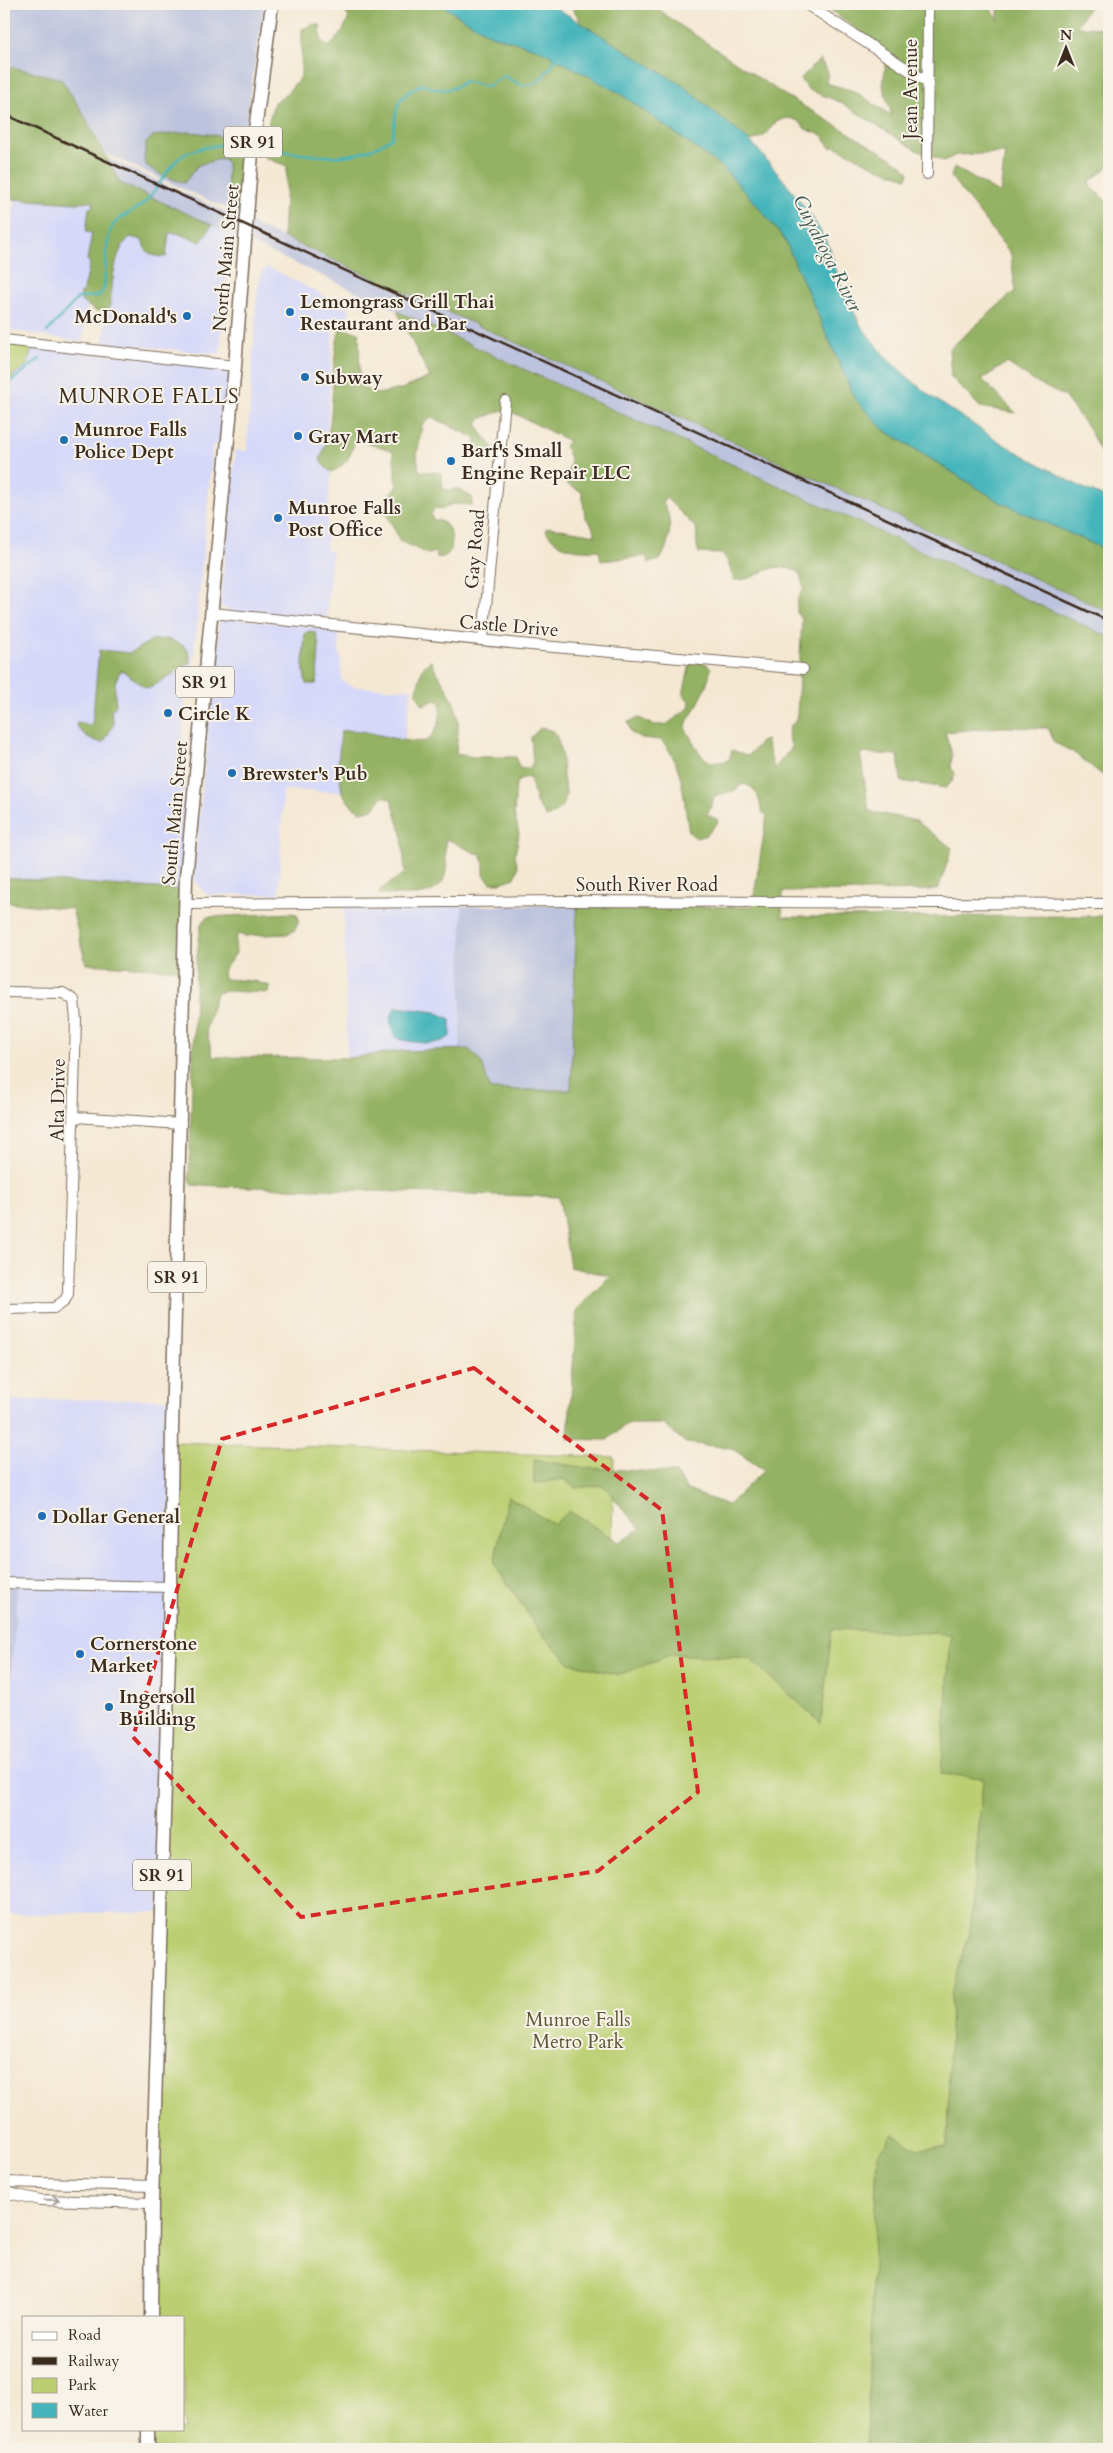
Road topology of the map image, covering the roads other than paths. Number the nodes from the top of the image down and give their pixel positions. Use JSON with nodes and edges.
{"nodes":[{"id":1,"x":272,"y":4,"type":"edge"},
{"id":2,"x":806,"y":4,"type":"edge"},
{"id":3,"x":928,"y":4,"type":"edge"},
{"id":4,"x":929,"y":83,"type":"junction"},
{"id":5,"x":927,"y":174,"type":"dead end"},
{"id":6,"x":4,"y":340,"type":"edge"},
{"id":7,"x":234,"y":366,"type":"junction"},
{"id":8,"x":505,"y":401,"type":"dead end"},
{"id":9,"x":212,"y":613,"type":"junction"},
{"id":10,"x":483,"y":639,"type":"junction"},
{"id":11,"x":803,"y":669,"type":"dead end"},
{"id":12,"x":186,"y":904,"type":"junction"},
{"id":13,"x":1109,"y":904,"type":"edge"},
{"id":14,"x":4,"y":992,"type":"edge"},
{"id":15,"x":75,"y":1117,"type":"junction"},
{"id":16,"x":181,"y":1124,"type":"junction"},
{"id":17,"x":4,"y":1309,"type":"edge"},
{"id":18,"x":4,"y":1583,"type":"edge"},
{"id":19,"x":170,"y":1587,"type":"junction"},
{"id":20,"x":4,"y":2182,"type":"edge"},
{"id":21,"x":152,"y":2186,"type":"junction"},
{"id":22,"x":4,"y":2192,"type":"edge"},
{"id":23,"x":152,"y":2203,"type":"junction"},
{"id":24,"x":151,"y":2316,"type":"edge"},
{"id":25,"x":148,"y":2430,"type":"edge"},
{"id":26,"x":148,"y":2449,"type":"edge"}],
"edges":[{"from":1,"to":7,"type":"main road","name":"North Main Street","number":"SR 91"},
{"from":2,"to":4,"type":"street"},
{"from":3,"to":4,"type":"street","name":"Jean Avenue"},
{"from":4,"to":5,"type":"street","name":"Jean Avenue"},
{"from":6,"to":7,"type":"street"},
{"from":7,"to":9,"type":"main road","name":"South Main Street","number":"SR 91"},
{"from":8,"to":10,"type":"street","name":"Gay Road"},
{"from":9,"to":10,"type":"street","name":"Castle Drive"},
{"from":9,"to":12,"type":"main road","name":"South Main Street","number":"SR 91"},
{"from":10,"to":11,"type":"street","name":"Castle Drive"},
{"from":12,"to":13,"type":"street","name":"South River Road"},
{"from":12,"to":16,"type":"main road","name":"South Main Street","number":"SR 91"},
{"from":14,"to":15,"type":"street","name":"Alta Drive"},
{"from":15,"to":16,"type":"street"},
{"from":15,"to":17,"type":"street","name":"Alta Drive"},
{"from":16,"to":19,"type":"main road","number":"SR 91"},
{"from":18,"to":19,"type":"street"},
{"from":19,"to":21,"type":"main road","number":"SR 91"},
{"from":20,"to":21,"type":"street"},
{"from":21,"to":23,"type":"main road","number":"SR 91"},
{"from":22,"to":23,"type":"street","one_way":true},
{"from":23,"to":24,"type":"main road","number":"SR 91"},
{"from":25,"to":26,"type":"main road"}]}
